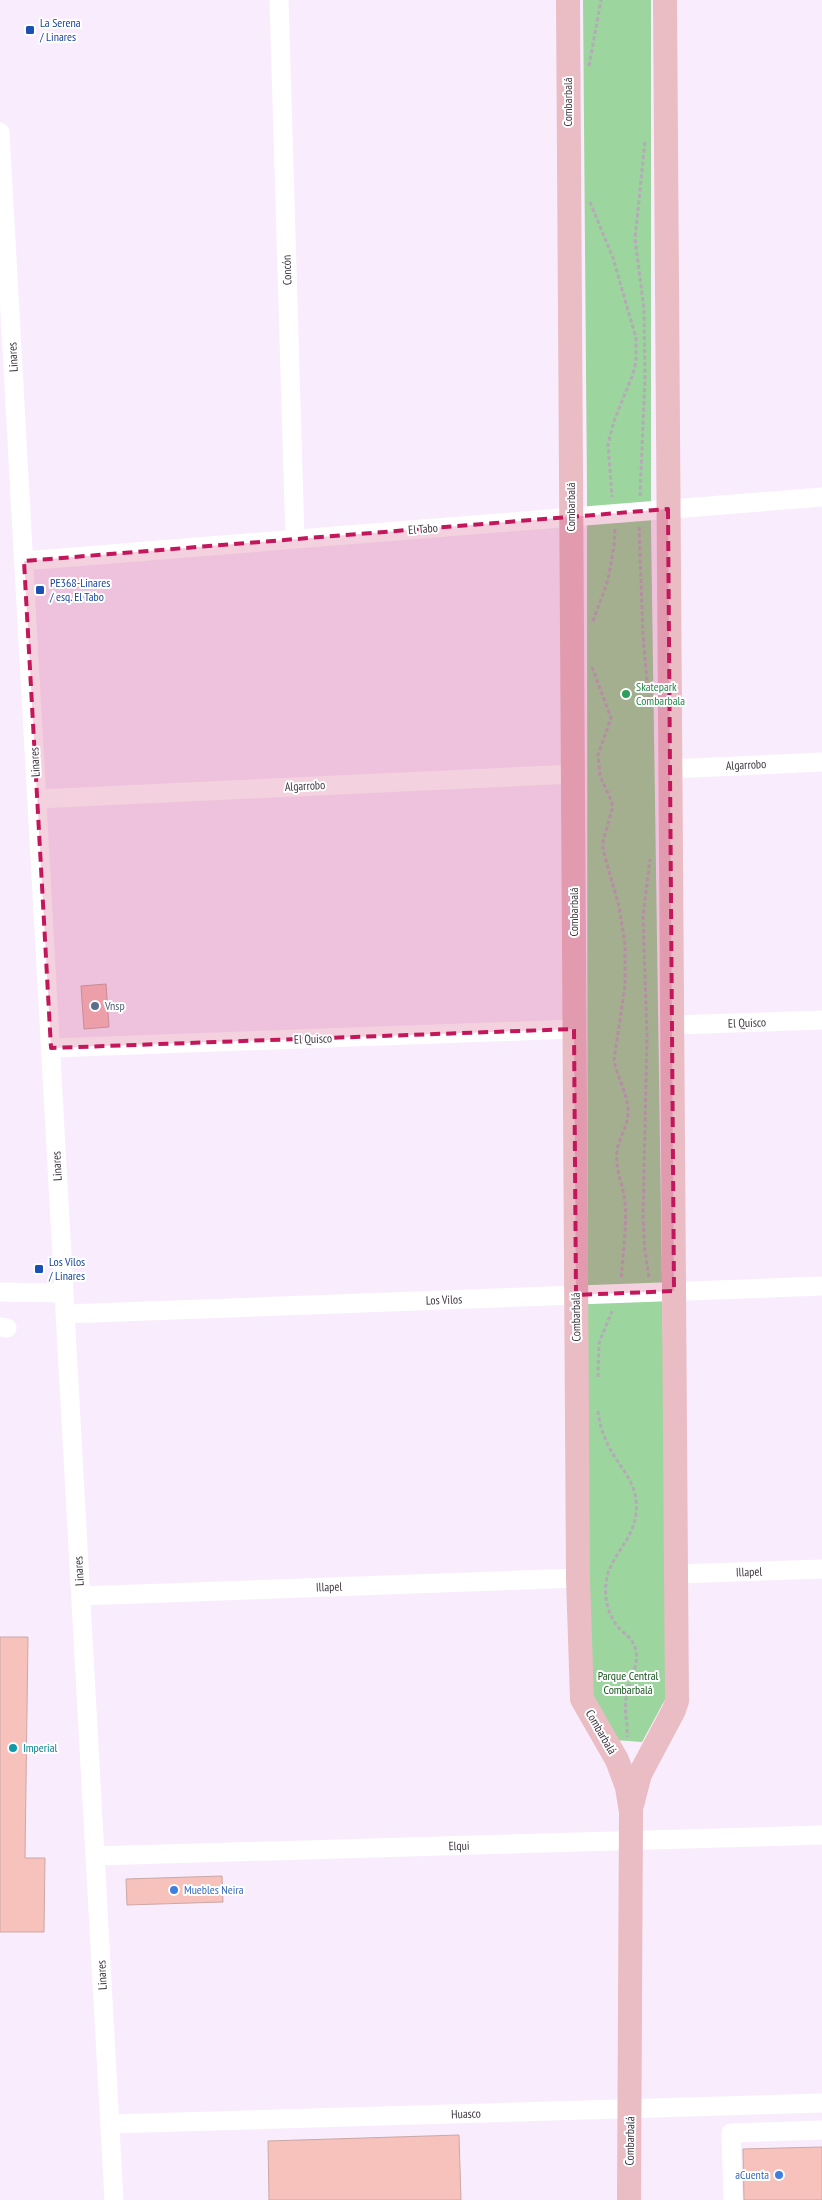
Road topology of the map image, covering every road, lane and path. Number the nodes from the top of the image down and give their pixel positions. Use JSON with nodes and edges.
{"nodes":[{"id":1,"x":279,"y":0,"type":"edge"},
{"id":2,"x":568,"y":0,"type":"edge"},
{"id":3,"x":602,"y":0,"type":"edge"},
{"id":4,"x":665,"y":0,"type":"edge"},
{"id":5,"x":588,"y":71,"type":"dead end"},
{"id":6,"x":0,"y":132,"type":"edge"},
{"id":7,"x":645,"y":136,"type":"dead end"},
{"id":8,"x":589,"y":194,"type":"dead end"},
{"id":9,"x":6,"y":345,"type":"edge"},
{"id":10,"x":822,"y":497,"type":"edge"},
{"id":11,"x":668,"y":508,"type":"junction"},
{"id":12,"x":640,"y":511,"type":"junction"},
{"id":13,"x":614,"y":514,"type":"junction"},
{"id":14,"x":571,"y":518,"type":"junction"},
{"id":15,"x":295,"y":539,"type":"junction"},
{"id":16,"x":24,"y":561,"type":"junction"},
{"id":17,"x":591,"y":626,"type":"dead end"},
{"id":18,"x":591,"y":660,"type":"dead end"},
{"id":19,"x":650,"y":711,"type":"dead end"},
{"id":20,"x":822,"y":762,"type":"edge"},
{"id":21,"x":670,"y":769,"type":"junction"},
{"id":22,"x":573,"y":774,"type":"junction"},
{"id":23,"x":37,"y":799,"type":"junction"},
{"id":24,"x":650,"y":858,"type":"dead end"},
{"id":25,"x":822,"y":1020,"type":"edge"},
{"id":26,"x":672,"y":1025,"type":"junction"},
{"id":27,"x":574,"y":1029,"type":"junction"},
{"id":28,"x":51,"y":1048,"type":"junction"},
{"id":29,"x":822,"y":1286,"type":"edge"},
{"id":30,"x":0,"y":1292,"type":"edge"},
{"id":31,"x":64,"y":1292,"type":"junction"},
{"id":32,"x":663,"y":1292,"type":"junction"},
{"id":33,"x":620,"y":1293,"type":"junction"},
{"id":34,"x":576,"y":1295,"type":"junction"},
{"id":35,"x":607,"y":1309,"type":"dead end"},
{"id":36,"x":66,"y":1314,"type":"junction"},
{"id":37,"x":598,"y":1380,"type":"dead end"},
{"id":38,"x":598,"y":1408,"type":"dead end"},
{"id":39,"x":822,"y":1569,"type":"edge"},
{"id":40,"x":676,"y":1574,"type":"junction"},
{"id":41,"x":578,"y":1578,"type":"junction"},
{"id":42,"x":81,"y":1596,"type":"junction"},
{"id":43,"x":657,"y":1743,"type":"junction"},
{"id":44,"x":617,"y":1749,"type":"junction"},
{"id":45,"x":631,"y":1812,"type":"junction"},
{"id":46,"x":822,"y":1835,"type":"edge"},
{"id":47,"x":631,"y":1841,"type":"junction"},
{"id":48,"x":95,"y":1856,"type":"junction"},
{"id":49,"x":822,"y":2103,"type":"edge"},
{"id":50,"x":630,"y":2109,"type":"junction"},
{"id":51,"x":110,"y":2124,"type":"junction"},
{"id":52,"x":822,"y":2130,"type":"edge"},
{"id":53,"x":114,"y":2200,"type":"edge"},
{"id":54,"x":629,"y":2200,"type":"edge"},
{"id":55,"x":733,"y":2200,"type":"edge"}],
"edges":[{"from":1,"to":15,"type":"street","name":"Concón"},
{"from":2,"to":14,"type":"main road","name":"Combarbalá"},
{"from":3,"to":5,"type":"path"},
{"from":4,"to":11,"type":"main road","name":"Combarbalá"},
{"from":6,"to":9,"type":"street","name":"Linares"},
{"from":7,"to":12,"type":"path"},
{"from":8,"to":13,"type":"path"},
{"from":9,"to":16,"type":"street","name":"Linares"},
{"from":10,"to":11,"type":"street","name":"El Tabo"},
{"from":11,"to":12,"type":"street","name":"El Tabo"},
{"from":11,"to":21,"type":"main road","name":"Combarbalá"},
{"from":12,"to":13,"type":"street","name":"El Tabo"},
{"from":12,"to":19,"type":"path"},
{"from":13,"to":14,"type":"street","name":"El Tabo"},
{"from":13,"to":17,"type":"path"},
{"from":14,"to":15,"type":"street","name":"El Tabo"},
{"from":14,"to":22,"type":"main road","name":"Combarbalá"},
{"from":15,"to":16,"type":"street","name":"El Tabo"},
{"from":16,"to":23,"type":"street","name":"Linares"},
{"from":18,"to":33,"type":"path"},
{"from":20,"to":21,"type":"street","name":"Algarrobo"},
{"from":21,"to":26,"type":"main road","name":"Combarbalá"},
{"from":22,"to":23,"type":"street","name":"Algarrobo"},
{"from":22,"to":27,"type":"main road","name":"Combarbalá"},
{"from":23,"to":28,"type":"street","name":"Linares"},
{"from":24,"to":32,"type":"path"},
{"from":25,"to":26,"type":"street","name":"El Quisco"},
{"from":26,"to":32,"type":"main road","name":"Combarbalá"},
{"from":27,"to":28,"type":"street","name":"El Quisco"},
{"from":27,"to":34,"type":"main road","name":"Combarbalá"},
{"from":28,"to":31,"type":"street","name":"Linares"},
{"from":29,"to":32,"type":"street","name":"Los Vilos"},
{"from":30,"to":31,"type":"street"},
{"from":31,"to":36,"type":"street","name":"Linares"},
{"from":32,"to":33,"type":"street","name":"Los Vilos"},
{"from":32,"to":40,"type":"main road","name":"Combarbalá"},
{"from":33,"to":34,"type":"street","name":"Los Vilos"},
{"from":34,"to":36,"type":"street","name":"Los Vilos"},
{"from":34,"to":41,"type":"main road","name":"Combarbalá"},
{"from":35,"to":37,"type":"path"},
{"from":36,"to":42,"type":"street","name":"Linares"},
{"from":38,"to":44,"type":"path"},
{"from":39,"to":40,"type":"street","name":"Illapel"},
{"from":40,"to":43,"type":"main road","name":"Combarbalá"},
{"from":41,"to":42,"type":"street","name":"Illapel"},
{"from":41,"to":44,"type":"main road","name":"Combarbalá"},
{"from":42,"to":48,"type":"street","name":"Linares"},
{"from":43,"to":44,"type":"main road"},
{"from":43,"to":45,"type":"main road","name":"Combarbalá"},
{"from":44,"to":45,"type":"main road","name":"Combarbalá"},
{"from":45,"to":47,"type":"main road","name":"Combarbalá"},
{"from":46,"to":47,"type":"street","name":"Elqui"},
{"from":47,"to":48,"type":"street","name":"Elqui"},
{"from":47,"to":50,"type":"main road","name":"Combarbalá"},
{"from":48,"to":51,"type":"street","name":"Linares"},
{"from":49,"to":50,"type":"street","name":"Huasco"},
{"from":50,"to":51,"type":"street","name":"Huasco"},
{"from":50,"to":54,"type":"main road","name":"Combarbalá"},
{"from":51,"to":53,"type":"street","name":"Linares"},
{"from":52,"to":55,"type":"street"}]}
